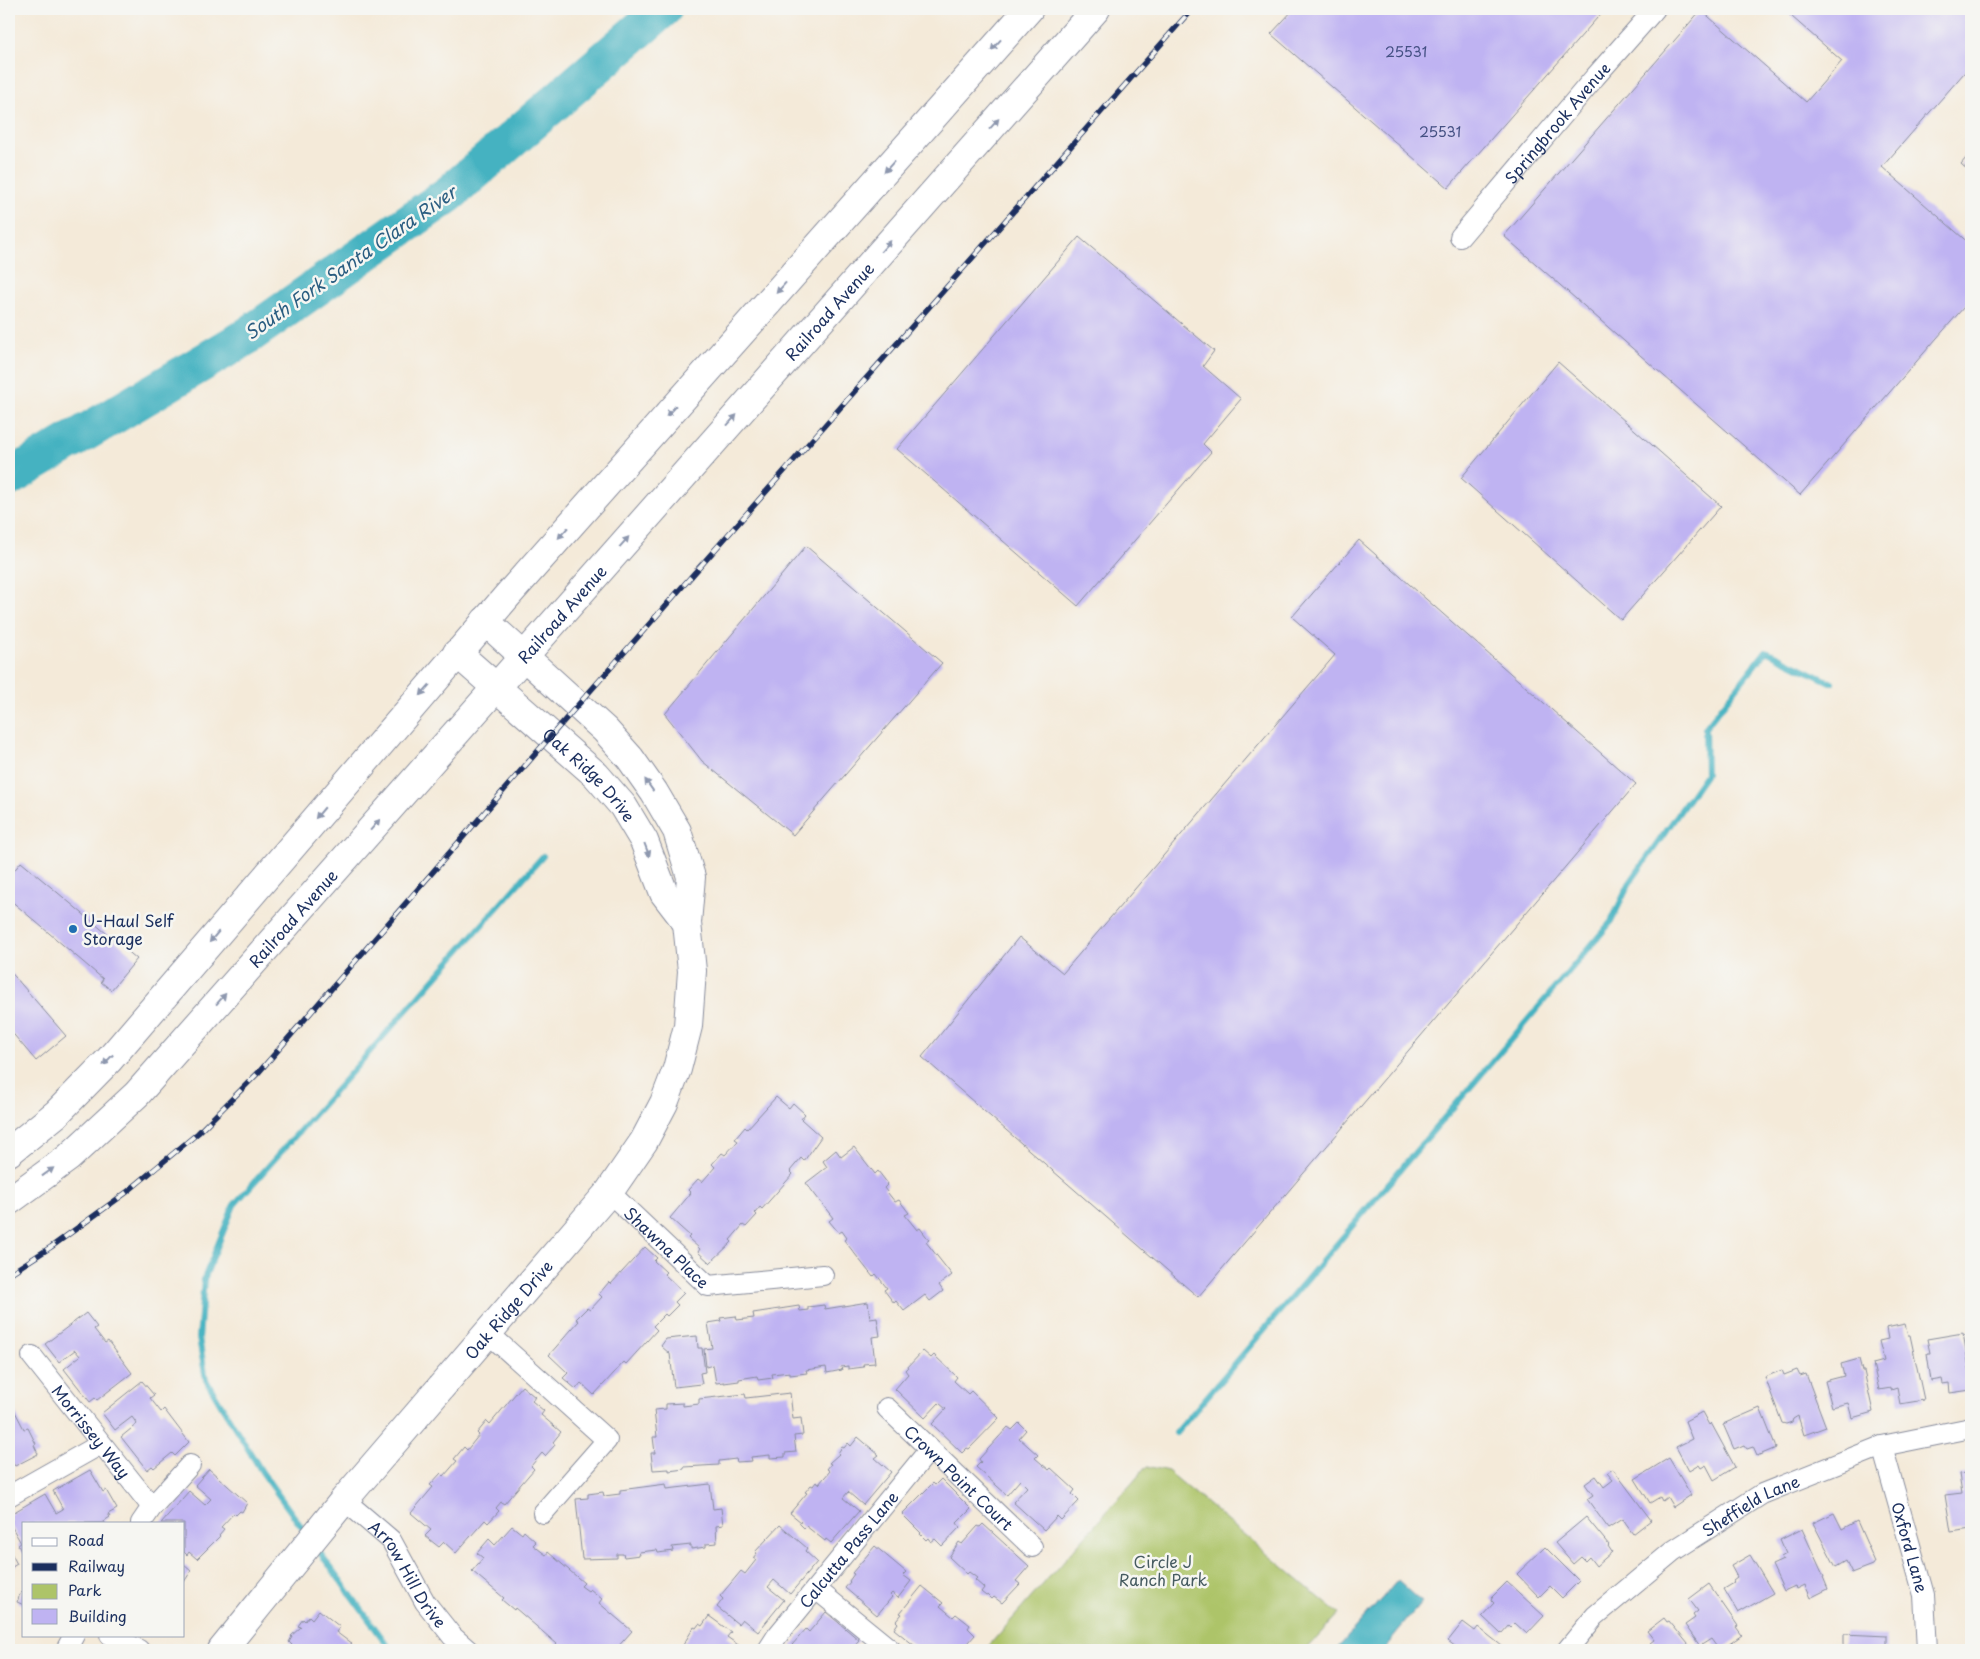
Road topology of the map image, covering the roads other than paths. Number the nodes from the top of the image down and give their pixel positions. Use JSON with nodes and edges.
{"nodes":[{"id":1,"x":1029,"y":9,"type":"edge"},
{"id":2,"x":1096,"y":9,"type":"edge"},
{"id":3,"x":1655,"y":9,"type":"edge"},
{"id":4,"x":1460,"y":237,"type":"dead end"},
{"id":5,"x":485,"y":621,"type":"junction"},
{"id":6,"x":457,"y":653,"type":"junction"},
{"id":7,"x":523,"y":657,"type":"junction"},
{"id":8,"x":497,"y":687,"type":"junction"},
{"id":9,"x":687,"y":923,"type":"junction"},
{"id":10,"x":9,"y":1152,"type":"edge"},
{"id":11,"x":609,"y":1192,"type":"junction"},
{"id":12,"x":9,"y":1201,"type":"edge"},
{"id":13,"x":823,"y":1275,"type":"dead end"},
{"id":14,"x":487,"y":1332,"type":"junction"},
{"id":15,"x":32,"y":1356,"type":"dead end"},
{"id":16,"x":887,"y":1408,"type":"dead end"},
{"id":17,"x":1971,"y":1428,"type":"edge"},
{"id":18,"x":101,"y":1444,"type":"junction"},
{"id":19,"x":1882,"y":1446,"type":"junction"},
{"id":20,"x":930,"y":1450,"type":"junction"},
{"id":21,"x":190,"y":1465,"type":"dead end"},
{"id":22,"x":9,"y":1496,"type":"edge"},
{"id":23,"x":344,"y":1500,"type":"junction"},
{"id":24,"x":543,"y":1513,"type":"dead end"},
{"id":25,"x":146,"y":1515,"type":"edge"},
{"id":26,"x":1032,"y":1547,"type":"dead end"},
{"id":27,"x":816,"y":1589,"type":"junction"},
{"id":28,"x":112,"y":1636,"type":"edge"},
{"id":29,"x":139,"y":1650,"type":"edge"},
{"id":30,"x":222,"y":1650,"type":"edge"},
{"id":31,"x":468,"y":1650,"type":"edge"},
{"id":32,"x":768,"y":1650,"type":"edge"},
{"id":33,"x":891,"y":1650,"type":"edge"},
{"id":34,"x":1567,"y":1650,"type":"edge"},
{"id":35,"x":1927,"y":1650,"type":"edge"}],
"edges":[{"from":1,"to":5,"type":"main road","one_way":true},
{"from":7,"to":2,"type":"main road","name":"Railroad Avenue","one_way":true},
{"from":3,"to":4,"type":"street","name":"Springbrook Avenue"},
{"from":5,"to":6,"type":"main road"},
{"from":5,"to":7,"type":"main road","name":"Oak Ridge Drive"},
{"from":6,"to":8,"type":"main road","name":"Oak Ridge Drive"},
{"from":6,"to":10,"type":"main road","one_way":true},
{"from":7,"to":8,"type":"main road","name":"Railroad Avenue"},
{"from":9,"to":7,"type":"main road","name":"Oak Ridge Drive","one_way":true},
{"from":8,"to":9,"type":"main road","name":"Oak Ridge Drive","one_way":true},
{"from":12,"to":8,"type":"main road","name":"Railroad Avenue","one_way":true},
{"from":9,"to":11,"type":"main road","name":"Oak Ridge Drive"},
{"from":11,"to":13,"type":"street","name":"Shawna Place"},
{"from":11,"to":14,"type":"main road","name":"Oak Ridge Drive"},
{"from":14,"to":23,"type":"main road","name":"Oak Ridge Drive"},
{"from":14,"to":24,"type":"street"},
{"from":15,"to":18,"type":"street","name":"Morrissey Way"},
{"from":16,"to":20,"type":"street","name":"Crown Point Court"},
{"from":17,"to":19,"type":"street","name":"Sheffield Lane"},
{"from":18,"to":22,"type":"street"},
{"from":18,"to":25,"type":"street","name":"Morrissey Way"},
{"from":19,"to":34,"type":"street","name":"Sheffield Lane"},
{"from":19,"to":35,"type":"street","name":"Oxford Lane"},
{"from":20,"to":26,"type":"street","name":"Crown Point Court"},
{"from":20,"to":27,"type":"street","name":"Calcutta Pass Lane"},
{"from":21,"to":25,"type":"street"},
{"from":23,"to":30,"type":"main road","name":"Oak Ridge Drive"},
{"from":23,"to":31,"type":"street","name":"Arrow Hill Drive"},
{"from":27,"to":32,"type":"street","name":"Calcutta Pass Lane"},
{"from":27,"to":33,"type":"street"},
{"from":28,"to":29,"type":"street"}]}
